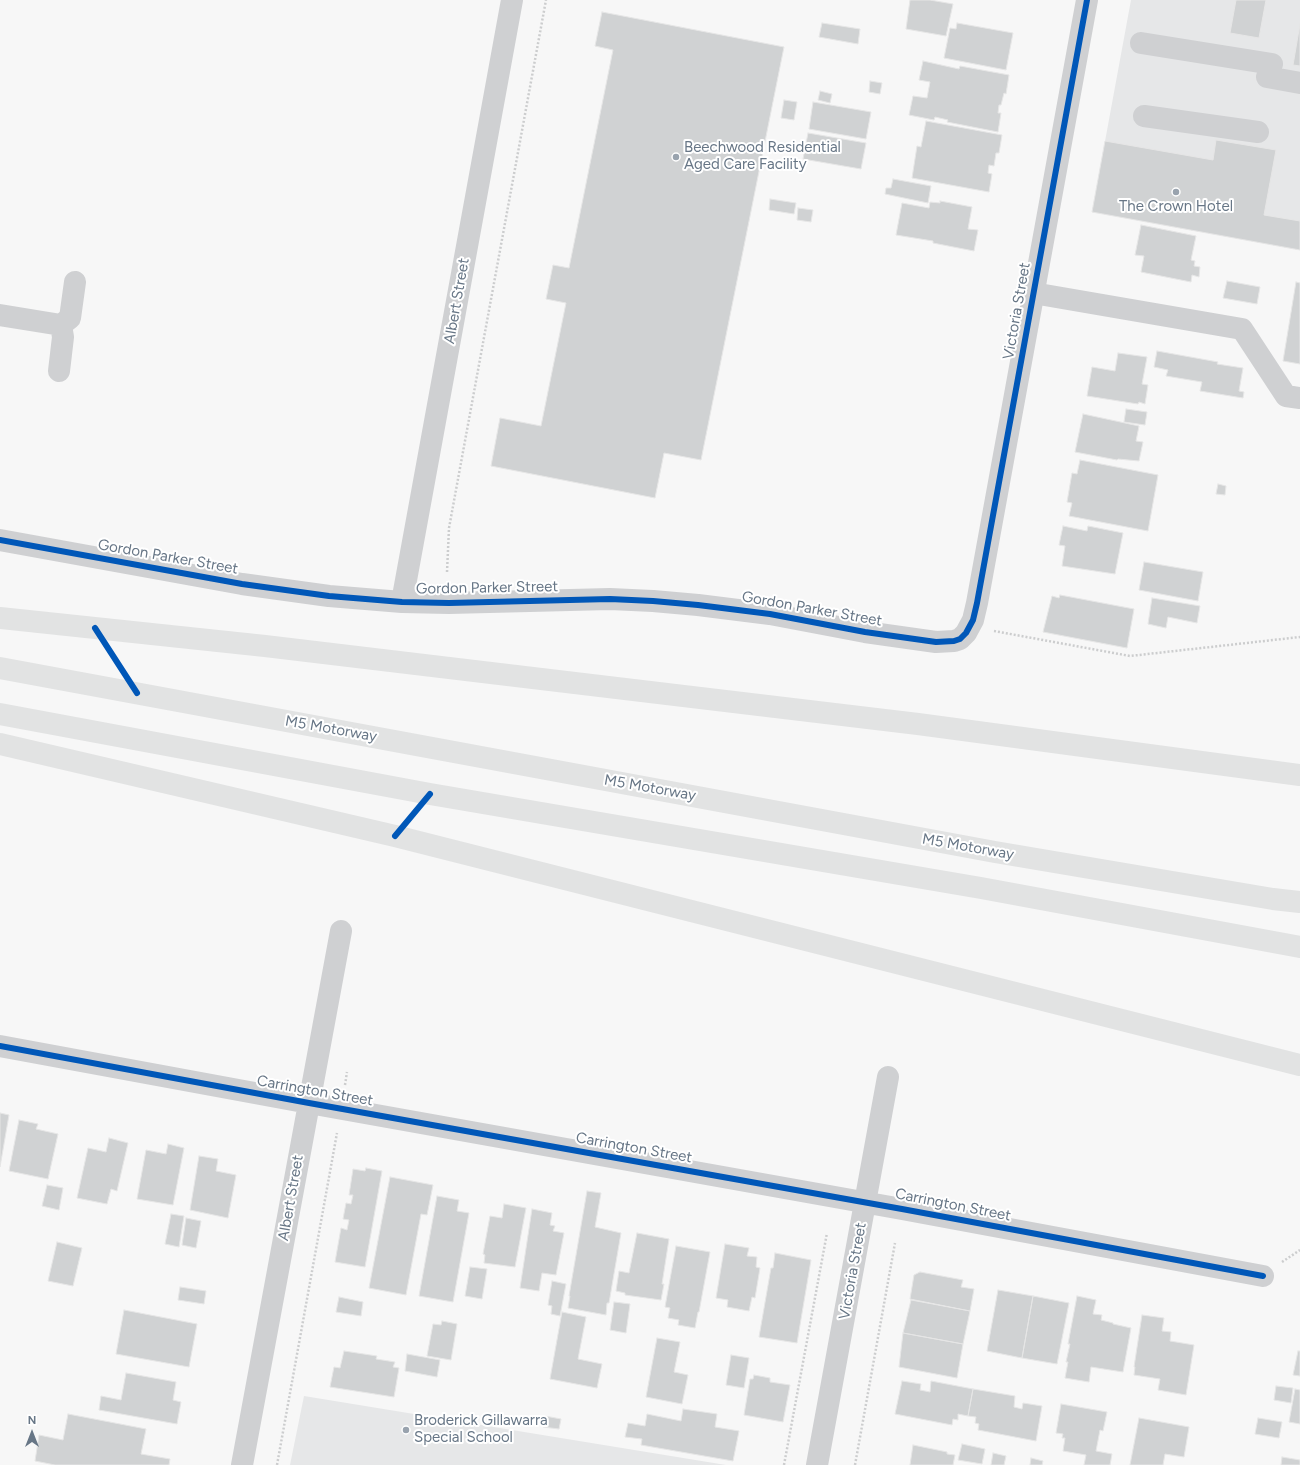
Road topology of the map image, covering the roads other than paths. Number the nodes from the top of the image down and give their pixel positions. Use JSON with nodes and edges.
{"nodes":[{"id":1,"x":512,"y":0,"type":"edge"},
{"id":2,"x":1087,"y":0,"type":"edge"},
{"id":3,"x":1141,"y":43,"type":"dead end"},
{"id":4,"x":1300,"y":83,"type":"edge"},
{"id":5,"x":1144,"y":116,"type":"dead end"},
{"id":6,"x":1258,"y":132,"type":"dead end"},
{"id":7,"x":75,"y":282,"type":"dead end"},
{"id":8,"x":1033,"y":293,"type":"junction"},
{"id":9,"x":0,"y":315,"type":"edge"},
{"id":10,"x":61,"y":325,"type":"junction"},
{"id":11,"x":59,"y":371,"type":"dead end"},
{"id":12,"x":1300,"y":398,"type":"edge"},
{"id":13,"x":0,"y":540,"type":"edge"},
{"id":14,"x":402,"y":602,"type":"junction"},
{"id":15,"x":0,"y":618,"type":"edge"},
{"id":16,"x":970,"y":626,"type":"joint"},
{"id":17,"x":0,"y":668,"type":"edge"},
{"id":18,"x":0,"y":714,"type":"edge"},
{"id":19,"x":0,"y":744,"type":"edge"},
{"id":20,"x":1300,"y":775,"type":"edge"},
{"id":21,"x":1300,"y":902,"type":"edge"},
{"id":22,"x":341,"y":931,"type":"dead end"},
{"id":23,"x":1300,"y":947,"type":"edge"},
{"id":24,"x":0,"y":1046,"type":"edge"},
{"id":25,"x":1290,"y":1063,"type":"edge"},
{"id":26,"x":1300,"y":1076,"type":"edge"},
{"id":27,"x":888,"y":1078,"type":"dead end"},
{"id":28,"x":309,"y":1103,"type":"junction"},
{"id":29,"x":865,"y":1202,"type":"junction"},
{"id":30,"x":1263,"y":1276,"type":"dead end"},
{"id":31,"x":242,"y":1465,"type":"edge"},
{"id":32,"x":817,"y":1465,"type":"edge"}],
"edges":[{"from":1,"to":14,"type":"street","name":"Albert Street"},
{"from":2,"to":8,"type":"street","name":"Victoria Street"},
{"from":3,"to":4,"type":"street"},
{"from":5,"to":6,"type":"street"},
{"from":7,"to":10,"type":"street"},
{"from":8,"to":12,"type":"street"},
{"from":8,"to":16,"type":"street","name":"Victoria Street"},
{"from":9,"to":10,"type":"street"},
{"from":10,"to":11,"type":"street"},
{"from":13,"to":14,"type":"street","name":"Gordon Parker Street"},
{"from":14,"to":16,"type":"street","name":"Gordon Parker Street"},
{"from":15,"to":20,"type":"highway"},
{"from":17,"to":21,"type":"highway","name":"M5 Motorway"},
{"from":18,"to":23,"type":"highway"},
{"from":19,"to":25,"type":"highway"},
{"from":22,"to":28,"type":"street","name":"Albert Street"},
{"from":24,"to":28,"type":"street","name":"Carrington Street"},
{"from":25,"to":26,"type":"highway"},
{"from":27,"to":29,"type":"street","name":"Victoria Street"},
{"from":28,"to":29,"type":"street","name":"Carrington Street"},
{"from":28,"to":31,"type":"street","name":"Albert Street"},
{"from":29,"to":30,"type":"street","name":"Carrington Street"},
{"from":29,"to":32,"type":"street","name":"Victoria Street"}]}
